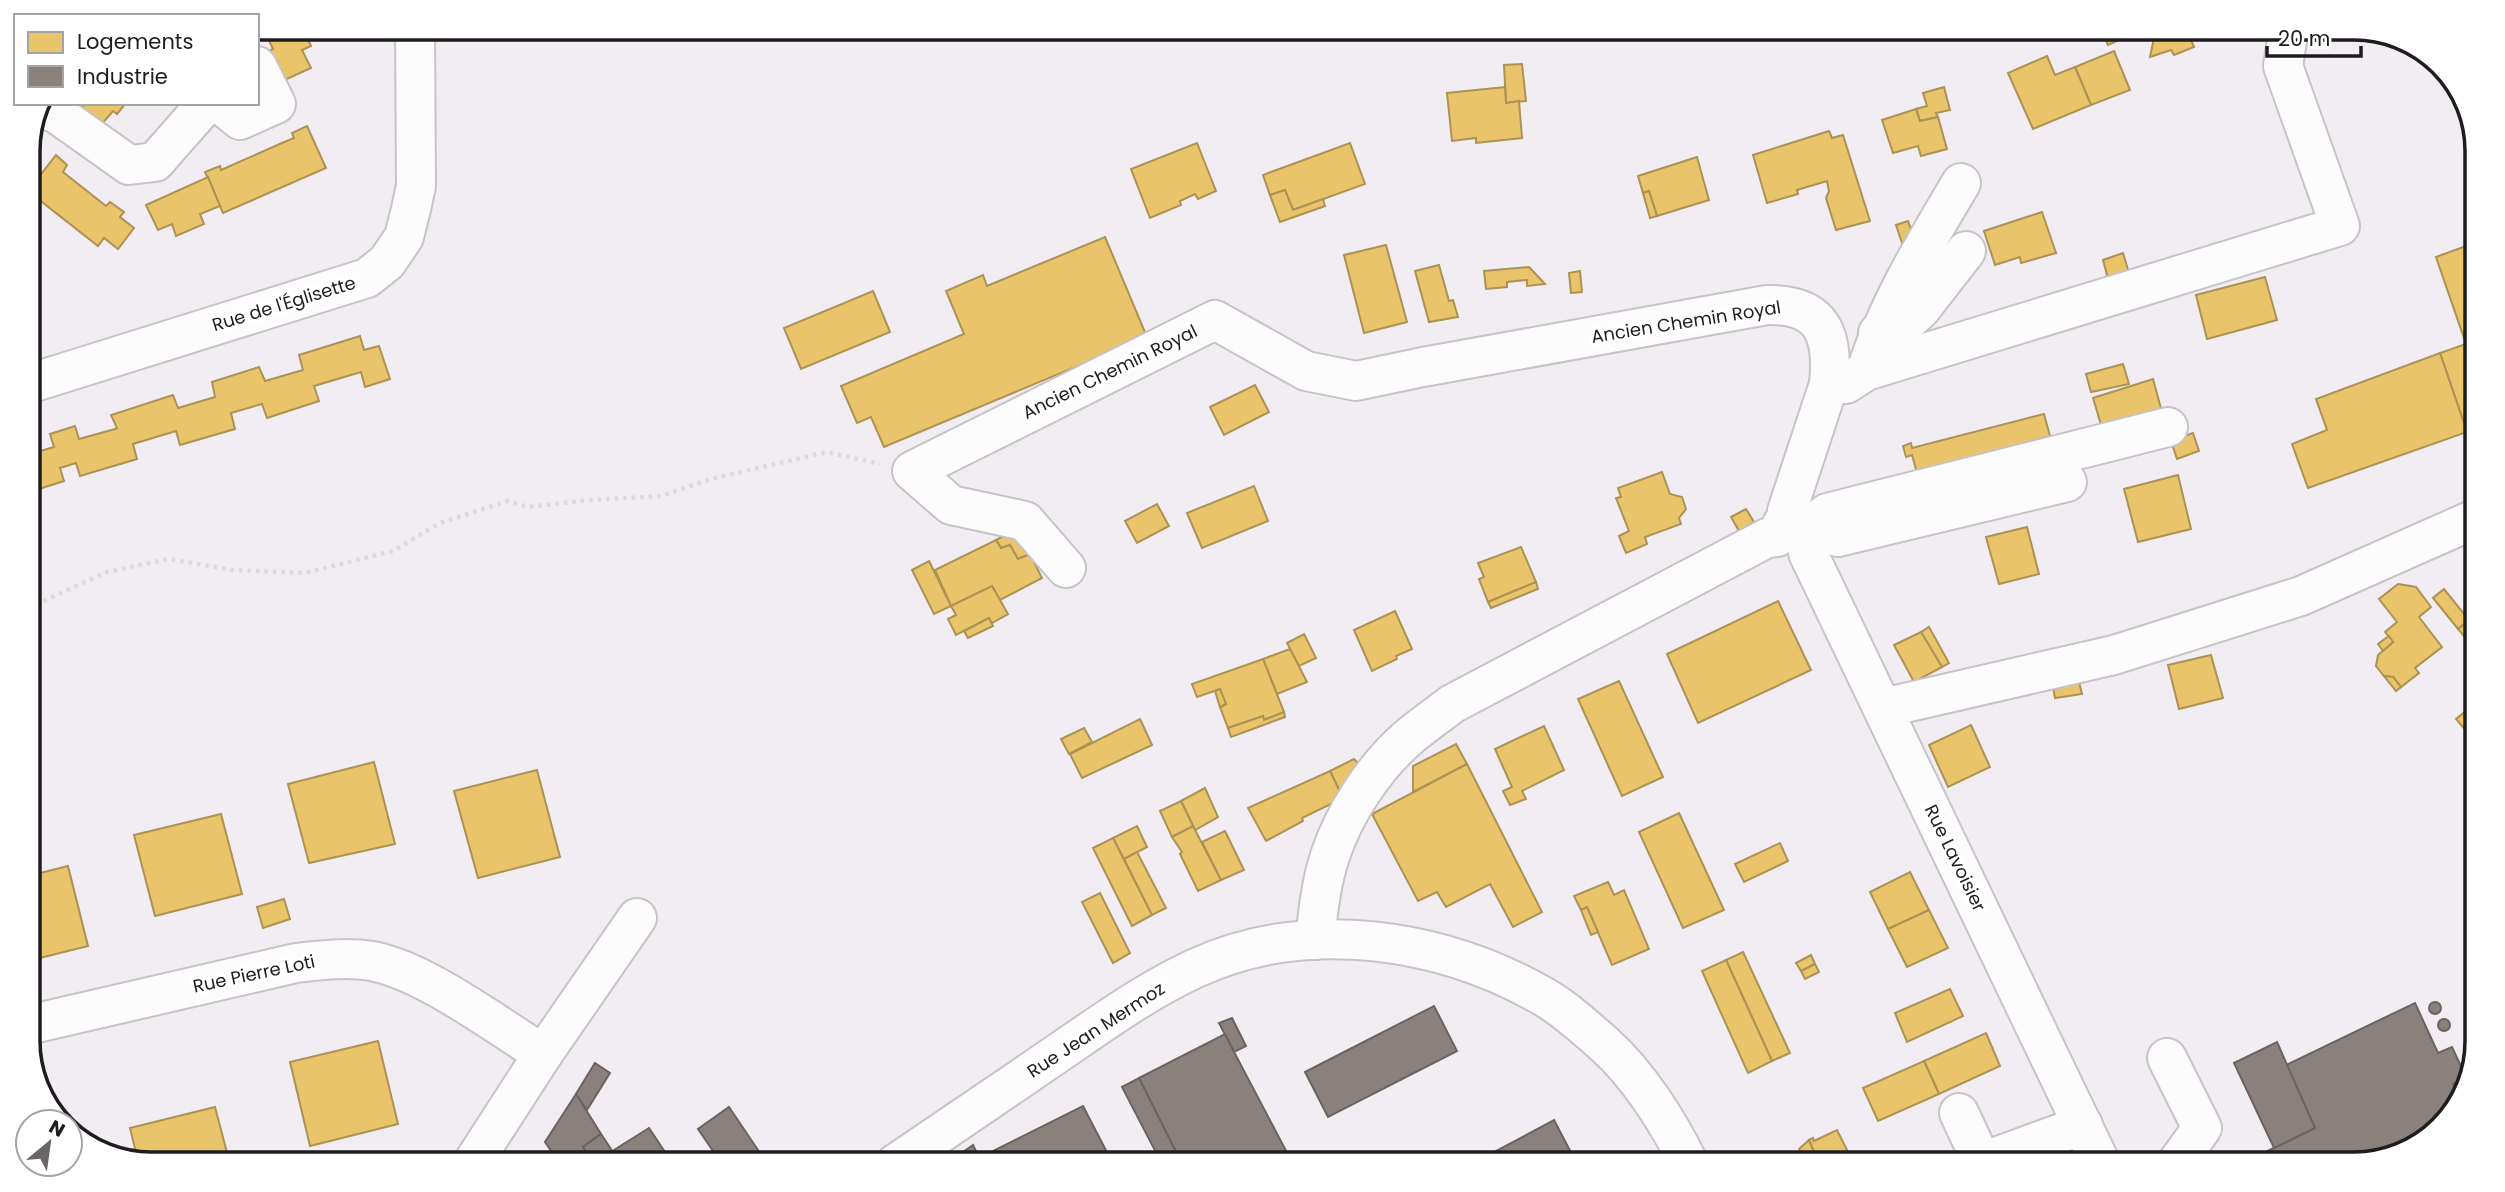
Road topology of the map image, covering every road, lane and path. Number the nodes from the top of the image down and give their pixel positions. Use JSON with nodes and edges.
{"nodes":[{"id":1,"x":415,"y":40,"type":"edge"},
{"id":2,"x":2287,"y":40,"type":"edge"},
{"id":3,"x":259,"y":70,"type":"edge"},
{"id":4,"x":205,"y":105,"type":"edge"},
{"id":5,"x":221,"y":105,"type":"edge"},
{"id":6,"x":49,"y":110,"type":"edge"},
{"id":7,"x":1961,"y":183,"type":"dead end"},
{"id":8,"x":1965,"y":251,"type":"dead end"},
{"id":9,"x":1878,"y":333,"type":"junction"},
{"id":10,"x":1866,"y":371,"type":"junction"},
{"id":11,"x":40,"y":380,"type":"edge"},
{"id":12,"x":1829,"y":384,"type":"junction"},
{"id":13,"x":2168,"y":427,"type":"dead end"},
{"id":14,"x":912,"y":471,"type":"junction"},
{"id":15,"x":2067,"y":482,"type":"dead end"},
{"id":16,"x":2465,"y":523,"type":"edge"},
{"id":17,"x":1801,"y":535,"type":"junction"},
{"id":18,"x":1066,"y":568,"type":"dead end"},
{"id":19,"x":40,"y":603,"type":"edge"},
{"id":20,"x":1882,"y":708,"type":"junction"},
{"id":21,"x":637,"y":918,"type":"dead end"},
{"id":22,"x":1315,"y":940,"type":"junction"},
{"id":23,"x":40,"y":1022,"type":"edge"},
{"id":24,"x":543,"y":1054,"type":"junction"},
{"id":25,"x":2167,"y":1058,"type":"dead end"},
{"id":26,"x":1959,"y":1112,"type":"dead end"},
{"id":27,"x":2082,"y":1125,"type":"junction"},
{"id":28,"x":480,"y":1152,"type":"edge"},
{"id":29,"x":913,"y":1152,"type":"edge"},
{"id":30,"x":1682,"y":1152,"type":"edge"},
{"id":31,"x":1975,"y":1152,"type":"edge"},
{"id":32,"x":2010,"y":1152,"type":"edge"},
{"id":33,"x":2095,"y":1152,"type":"edge"},
{"id":34,"x":2185,"y":1152,"type":"edge"}],
"edges":[{"from":1,"to":11,"type":"street","name":"Rue de l'Églisette"},
{"from":2,"to":10,"type":"street"},
{"from":3,"to":5,"type":"street"},
{"from":4,"to":6,"type":"street"},
{"from":7,"to":9,"type":"street"},
{"from":8,"to":9,"type":"street"},
{"from":9,"to":10,"type":"street"},
{"from":10,"to":12,"type":"street"},
{"from":12,"to":14,"type":"street","name":"Ancien Chemin Royal"},
{"from":12,"to":17,"type":"street","name":"Ancien Chemin Royal"},
{"from":13,"to":17,"type":"street"},
{"from":14,"to":18,"type":"street"},
{"from":14,"to":19,"type":"path"},
{"from":15,"to":17,"type":"street"},
{"from":16,"to":20,"type":"street"},
{"from":17,"to":20,"type":"street","name":"Rue Lavoisier"},
{"from":17,"to":22,"type":"street"},
{"from":20,"to":27,"type":"street","name":"Rue Lavoisier"},
{"from":21,"to":24,"type":"street"},
{"from":22,"to":29,"type":"street","name":"Rue Jean Mermoz"},
{"from":22,"to":30,"type":"street","name":"Rue Jean Mermoz"},
{"from":23,"to":24,"type":"street","name":"Rue Pierre Loti"},
{"from":24,"to":28,"type":"street"},
{"from":25,"to":34,"type":"street"},
{"from":26,"to":31,"type":"street"},
{"from":27,"to":32,"type":"street"},
{"from":27,"to":33,"type":"street","name":"Rue Lavoisier"}]}
